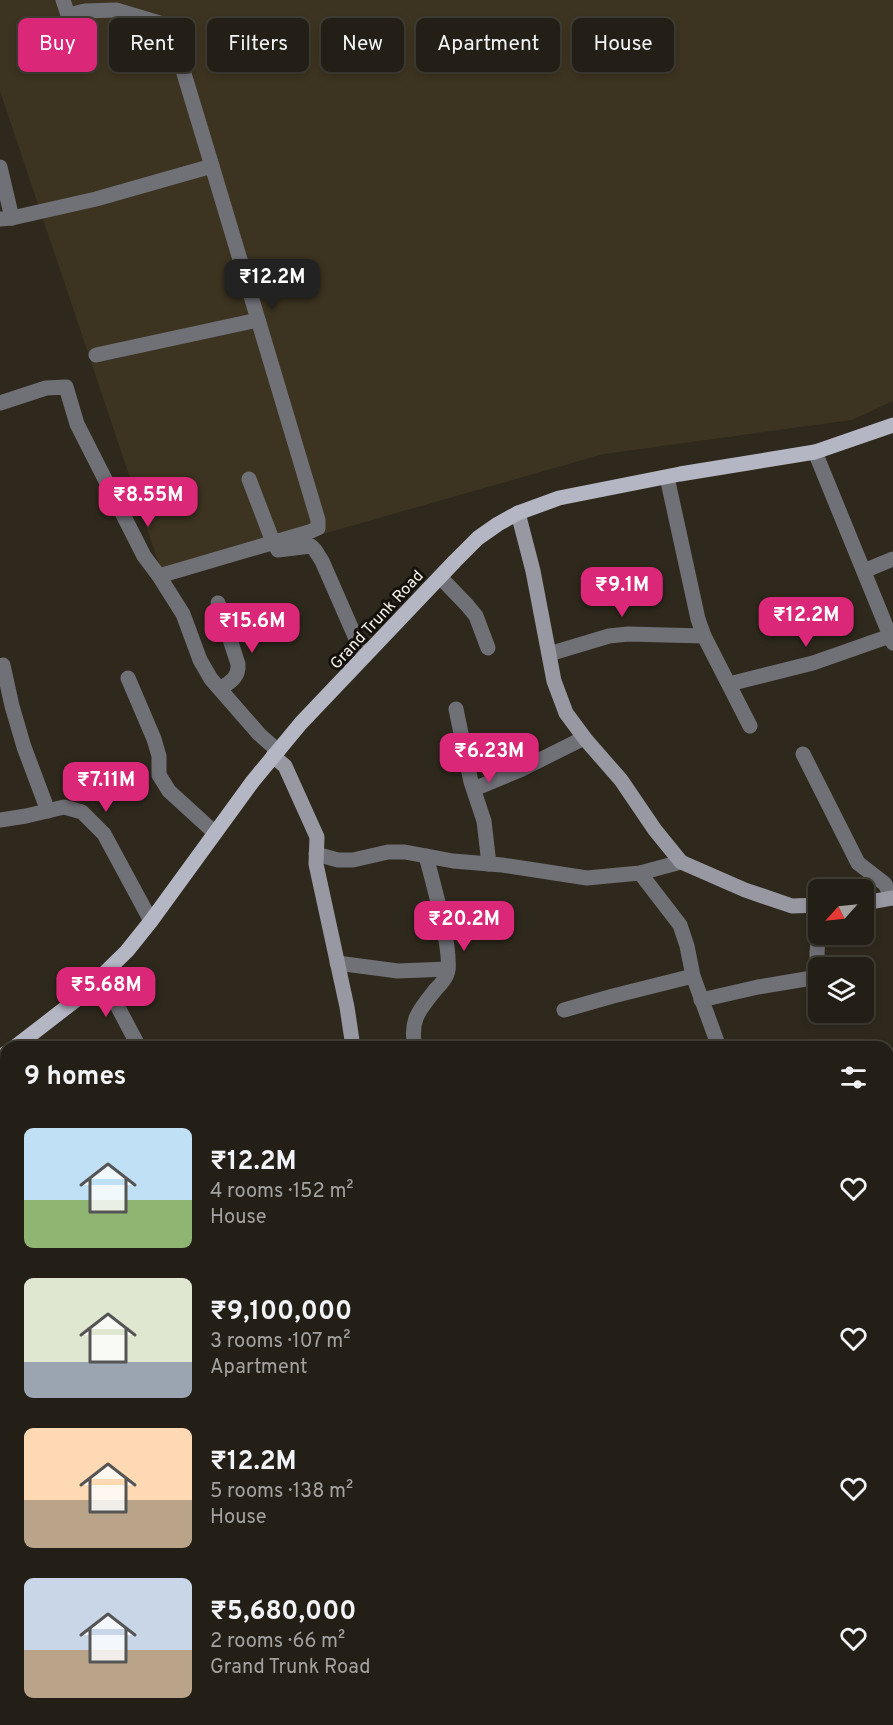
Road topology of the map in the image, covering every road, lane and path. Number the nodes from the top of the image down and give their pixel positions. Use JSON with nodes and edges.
{"nodes":[{"id":1,"x":63,"y":0,"type":"edge"},
{"id":2,"x":212,"y":166,"type":"junction"},
{"id":3,"x":0,"y":167,"type":"edge"},
{"id":4,"x":6,"y":219,"type":"edge"},
{"id":5,"x":258,"y":320,"type":"junction"},
{"id":6,"x":96,"y":355,"type":"dead end"},
{"id":7,"x":0,"y":403,"type":"edge"},
{"id":8,"x":893,"y":425,"type":"edge"},
{"id":9,"x":815,"y":452,"type":"junction"},
{"id":10,"x":667,"y":477,"type":"junction"},
{"id":11,"x":249,"y":479,"type":"dead end"},
{"id":12,"x":518,"y":513,"type":"junction"},
{"id":13,"x":273,"y":542,"type":"junction"},
{"id":14,"x":893,"y":559,"type":"edge"},
{"id":15,"x":864,"y":572,"type":"junction"},
{"id":16,"x":159,"y":576,"type":"junction"},
{"id":17,"x":440,"y":577,"type":"junction"},
{"id":18,"x":218,"y":603,"type":"dead end"},
{"id":19,"x":704,"y":636,"type":"junction"},
{"id":20,"x":892,"y":640,"type":"edge"},
{"id":21,"x":488,"y":648,"type":"dead end"},
{"id":22,"x":549,"y":654,"type":"junction"},
{"id":23,"x":364,"y":657,"type":"junction"},
{"id":24,"x":3,"y":665,"type":"dead end"},
{"id":25,"x":128,"y":678,"type":"dead end"},
{"id":26,"x":729,"y":684,"type":"junction"},
{"id":27,"x":220,"y":689,"type":"junction"},
{"id":28,"x":456,"y":709,"type":"dead end"},
{"id":29,"x":750,"y":726,"type":"dead end"},
{"id":30,"x":584,"y":738,"type":"junction"},
{"id":31,"x":276,"y":753,"type":"junction"},
{"id":32,"x":803,"y":754,"type":"dead end"},
{"id":33,"x":474,"y":789,"type":"junction"},
{"id":34,"x":48,"y":811,"type":"junction"},
{"id":35,"x":0,"y":820,"type":"edge"},
{"id":36,"x":215,"y":833,"type":"junction"},
{"id":37,"x":316,"y":854,"type":"junction"},
{"id":38,"x":426,"y":856,"type":"junction"},
{"id":39,"x":681,"y":862,"type":"junction"},
{"id":40,"x":489,"y":864,"type":"junction"},
{"id":41,"x":640,"y":873,"type":"junction"},
{"id":42,"x":892,"y":898,"type":"edge"},
{"id":43,"x":874,"y":901,"type":"edge"},
{"id":44,"x":808,"y":905,"type":"edge"},
{"id":45,"x":151,"y":921,"type":"junction"},
{"id":46,"x":337,"y":963,"type":"junction"},
{"id":47,"x":448,"y":969,"type":"junction"},
{"id":48,"x":693,"y":976,"type":"junction"},
{"id":49,"x":102,"y":977,"type":"junction"},
{"id":50,"x":808,"y":983,"type":"edge"},
{"id":51,"x":701,"y":1000,"type":"junction"},
{"id":52,"x":564,"y":1010,"type":"dead end"},
{"id":53,"x":23,"y":1041,"type":"edge"},
{"id":54,"x":136,"y":1041,"type":"edge"},
{"id":55,"x":352,"y":1041,"type":"edge"},
{"id":56,"x":414,"y":1041,"type":"edge"},
{"id":57,"x":716,"y":1041,"type":"edge"}],
"edges":[{"from":1,"to":2,"type":"street"},
{"from":2,"to":4,"type":"street"},
{"from":2,"to":5,"type":"street"},
{"from":3,"to":4,"type":"street"},
{"from":5,"to":6,"type":"street"},
{"from":5,"to":13,"type":"street"},
{"from":7,"to":16,"type":"street"},
{"from":8,"to":9,"type":"main road","name":"Grand Trunk Road"},
{"from":9,"to":10,"type":"main road","name":"Grand Trunk Road"},
{"from":9,"to":15,"type":"street"},
{"from":10,"to":12,"type":"main road","name":"Grand Trunk Road"},
{"from":10,"to":19,"type":"street"},
{"from":11,"to":13,"type":"street"},
{"from":12,"to":17,"type":"main road","name":"Grand Trunk Road"},
{"from":12,"to":22,"type":"street"},
{"from":13,"to":16,"type":"street"},
{"from":13,"to":23,"type":"street"},
{"from":14,"to":15,"type":"street"},
{"from":15,"to":20,"type":"street"},
{"from":16,"to":27,"type":"street"},
{"from":17,"to":21,"type":"street"},
{"from":17,"to":23,"type":"main road","name":"Grand Trunk Road"},
{"from":18,"to":27,"type":"street"},
{"from":19,"to":22,"type":"street"},
{"from":19,"to":26,"type":"street"},
{"from":20,"to":26,"type":"street"},
{"from":22,"to":30,"type":"street"},
{"from":23,"to":31,"type":"main road","name":"Grand Trunk Road"},
{"from":24,"to":34,"type":"street"},
{"from":25,"to":36,"type":"street"},
{"from":26,"to":29,"type":"street"},
{"from":27,"to":31,"type":"street"},
{"from":28,"to":33,"type":"street"},
{"from":30,"to":33,"type":"street"},
{"from":30,"to":39,"type":"street"},
{"from":31,"to":36,"type":"main road","name":"Grand Trunk Road"},
{"from":31,"to":37,"type":"street"},
{"from":32,"to":42,"type":"street"},
{"from":33,"to":40,"type":"street"},
{"from":34,"to":35,"type":"street"},
{"from":34,"to":45,"type":"street"},
{"from":36,"to":45,"type":"main road","name":"Grand Trunk Road"},
{"from":37,"to":38,"type":"street"},
{"from":37,"to":46,"type":"street"},
{"from":38,"to":40,"type":"street"},
{"from":38,"to":47,"type":"street"},
{"from":39,"to":41,"type":"street"},
{"from":39,"to":44,"type":"street"},
{"from":40,"to":41,"type":"street"},
{"from":41,"to":48,"type":"street"},
{"from":42,"to":43,"type":"street"},
{"from":45,"to":49,"type":"main road","name":"Grand Trunk Road"},
{"from":46,"to":47,"type":"street"},
{"from":46,"to":55,"type":"street"},
{"from":47,"to":56,"type":"street"},
{"from":48,"to":51,"type":"street"},
{"from":48,"to":52,"type":"street"},
{"from":49,"to":53,"type":"main road","name":"Grand Trunk Road"},
{"from":49,"to":54,"type":"street"},
{"from":50,"to":51,"type":"street"},
{"from":51,"to":57,"type":"street"}]}
